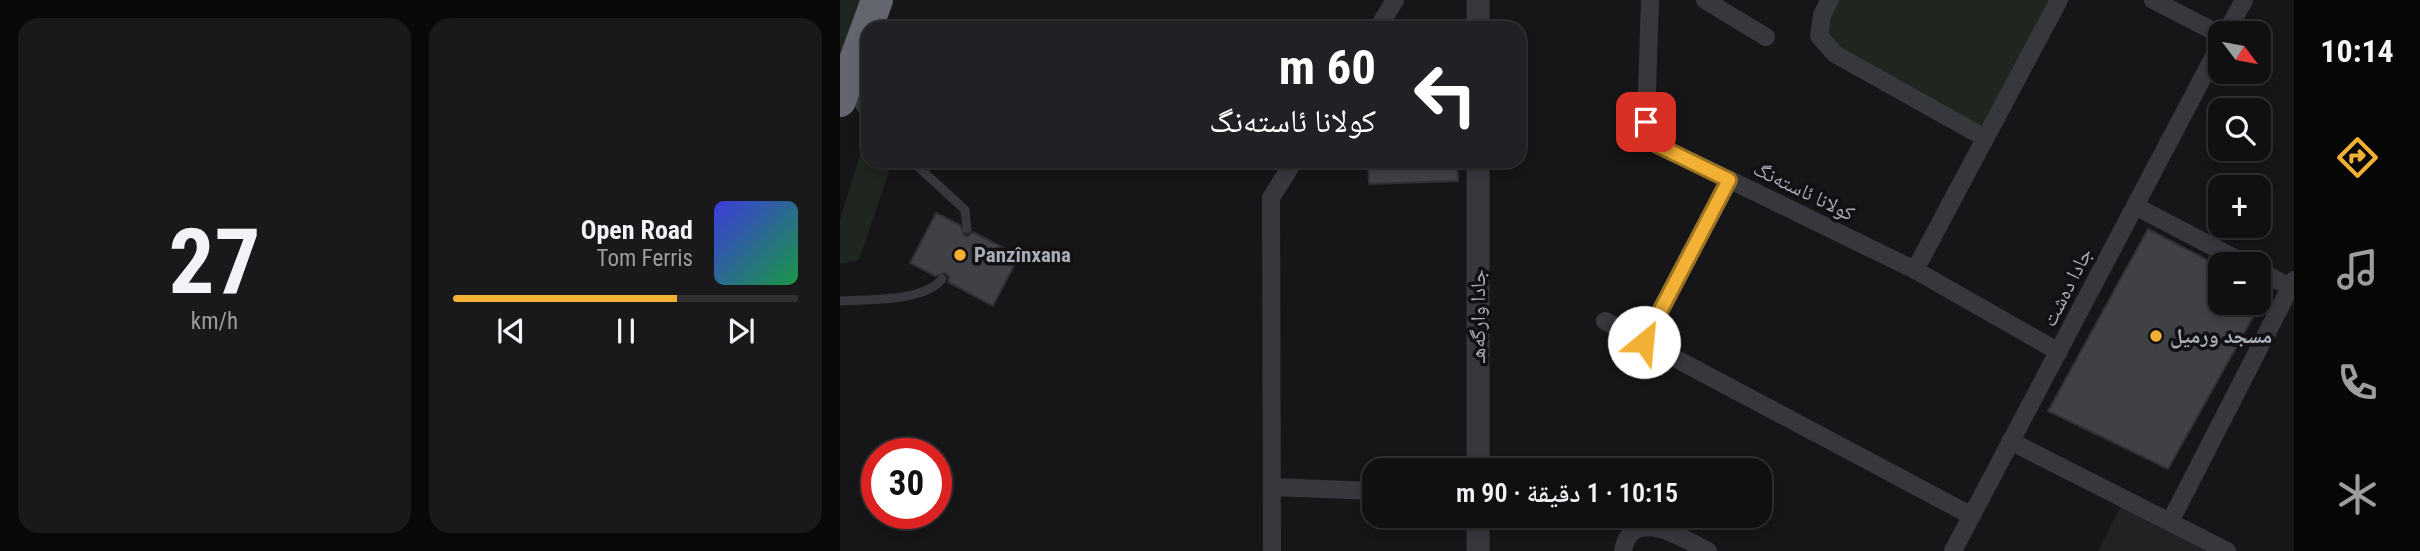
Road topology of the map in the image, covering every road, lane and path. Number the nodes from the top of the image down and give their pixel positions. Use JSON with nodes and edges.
{"nodes":[{"id":1,"x":877,"y":0,"type":"edge"},
{"id":2,"x":1395,"y":0,"type":"edge"},
{"id":3,"x":1478,"y":0,"type":"edge"},
{"id":4,"x":1650,"y":0,"type":"edge"},
{"id":5,"x":1705,"y":0,"type":"edge"},
{"id":6,"x":1830,"y":0,"type":"edge"},
{"id":7,"x":2059,"y":0,"type":"edge"},
{"id":8,"x":2152,"y":0,"type":"edge"},
{"id":9,"x":2244,"y":0,"type":"edge"},
{"id":10,"x":869,"y":21,"type":"edge"},
{"id":11,"x":1382,"y":21,"type":"edge"},
{"id":12,"x":1478,"y":21,"type":"edge"},
{"id":13,"x":2233,"y":21,"type":"edge"},
{"id":14,"x":2208,"y":28,"type":"edge"},
{"id":15,"x":1766,"y":37,"type":"dead end"},
{"id":16,"x":861,"y":42,"type":"edge"},
{"id":17,"x":2208,"y":68,"type":"edge"},
{"id":18,"x":850,"y":71,"type":"junction"},
{"id":19,"x":840,"y":101,"type":"edge"},
{"id":20,"x":861,"y":110,"type":"edge"},
{"id":21,"x":1985,"y":138,"type":"junction"},
{"id":22,"x":920,"y":168,"type":"edge"},
{"id":23,"x":1290,"y":168,"type":"edge"},
{"id":24,"x":1478,"y":168,"type":"edge"},
{"id":25,"x":1729,"y":180,"type":"junction"},
{"id":26,"x":2135,"y":206,"type":"junction"},
{"id":27,"x":967,"y":229,"type":"dead end"},
{"id":28,"x":2223,"y":252,"type":"edge"},
{"id":29,"x":1915,"y":270,"type":"junction"},
{"id":30,"x":2271,"y":276,"type":"edge"},
{"id":31,"x":942,"y":279,"type":"dead end"},
{"id":32,"x":2293,"y":286,"type":"edge"},
{"id":33,"x":840,"y":301,"type":"edge"},
{"id":34,"x":1605,"y":321,"type":"dead end"},
{"id":35,"x":1644,"y":342,"type":"junction"},
{"id":36,"x":2059,"y":352,"type":"junction"},
{"id":37,"x":2010,"y":441,"type":"junction"},
{"id":38,"x":1478,"y":458,"type":"edge"},
{"id":39,"x":1272,"y":487,"type":"junction"},
{"id":40,"x":1362,"y":491,"type":"edge"},
{"id":41,"x":1972,"y":516,"type":"junction"},
{"id":42,"x":2171,"y":522,"type":"junction"},
{"id":43,"x":1478,"y":528,"type":"edge"},
{"id":44,"x":1272,"y":551,"type":"edge"},
{"id":45,"x":1478,"y":551,"type":"edge"},
{"id":46,"x":1623,"y":551,"type":"edge"},
{"id":47,"x":1708,"y":551,"type":"edge"},
{"id":48,"x":1954,"y":551,"type":"edge"},
{"id":49,"x":2227,"y":551,"type":"edge"}],
"edges":[{"from":1,"to":10,"type":"highway"},
{"from":2,"to":11,"type":"street"},
{"from":3,"to":12,"type":"street"},
{"from":4,"to":25,"type":"street","name":"کولانا ئاستەنگ"},
{"from":5,"to":15,"type":"street"},
{"from":6,"to":21,"type":"street"},
{"from":7,"to":21,"type":"street"},
{"from":8,"to":14,"type":"street"},
{"from":9,"to":13,"type":"street"},
{"from":16,"to":18,"type":"highway"},
{"from":17,"to":26,"type":"street","name":"جادا دەشت"},
{"from":18,"to":19,"type":"highway"},
{"from":18,"to":20,"type":"lane"},
{"from":21,"to":29,"type":"street"},
{"from":22,"to":27,"type":"lane"},
{"from":23,"to":39,"type":"street"},
{"from":24,"to":38,"type":"street","name":"جادا وارگه‌هـ"},
{"from":25,"to":29,"type":"street","name":"کولانا ئاستەنگ"},
{"from":25,"to":35,"type":"street"},
{"from":26,"to":28,"type":"street"},
{"from":26,"to":36,"type":"street","name":"جادا دەشت"},
{"from":29,"to":36,"type":"street","name":"کولانا ئاستەنگ"},
{"from":30,"to":32,"type":"street"},
{"from":31,"to":33,"type":"lane"},
{"from":32,"to":42,"type":"street"},
{"from":34,"to":35,"type":"street"},
{"from":35,"to":41,"type":"street"},
{"from":36,"to":37,"type":"street","name":"جادا دەشت"},
{"from":37,"to":41,"type":"street","name":"جادا دەشت"},
{"from":37,"to":42,"type":"street"},
{"from":39,"to":40,"type":"street"},
{"from":39,"to":44,"type":"street"},
{"from":41,"to":48,"type":"street","name":"جادا دەشت"},
{"from":42,"to":49,"type":"street"},
{"from":43,"to":45,"type":"street"},
{"from":46,"to":47,"type":"street"}]}
